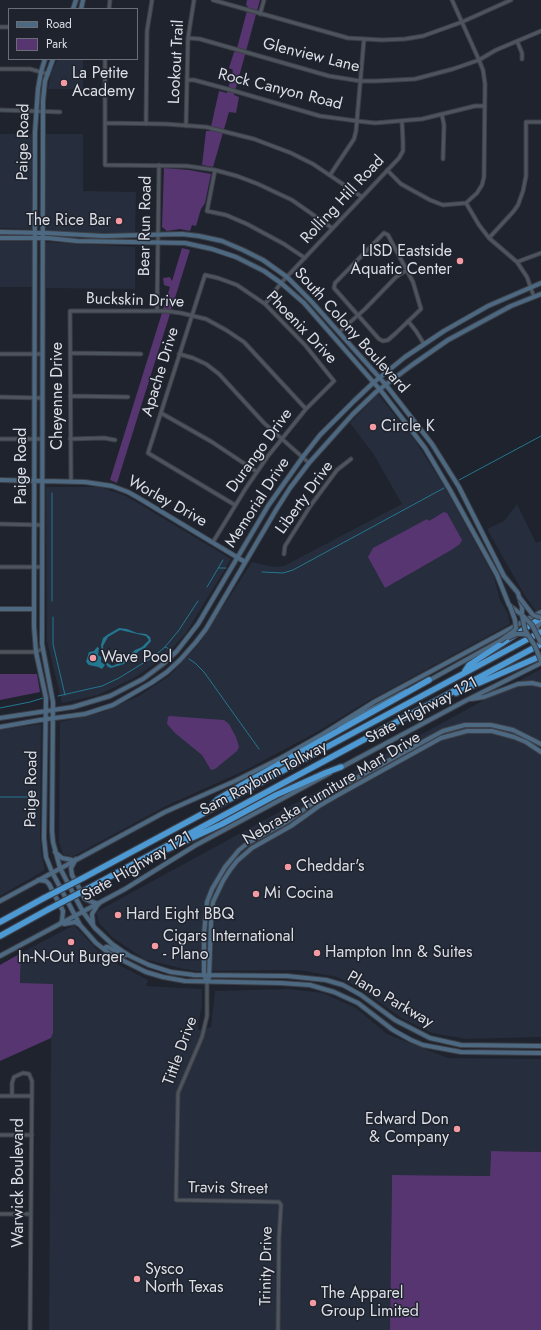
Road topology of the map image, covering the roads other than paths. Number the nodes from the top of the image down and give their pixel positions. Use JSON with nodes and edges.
{"nodes":[{"id":1,"x":152,"y":0,"type":"edge"},
{"id":2,"x":194,"y":0,"type":"edge"},
{"id":3,"x":213,"y":0,"type":"edge"},
{"id":4,"x":264,"y":0,"type":"edge"},
{"id":5,"x":452,"y":0,"type":"edge"},
{"id":6,"x":510,"y":0,"type":"edge"},
{"id":7,"x":260,"y":14,"type":"junction"},
{"id":8,"x":462,"y":22,"type":"junction"},
{"id":9,"x":541,"y":31,"type":"edge"},
{"id":10,"x":188,"y":38,"type":"junction"},
{"id":11,"x":364,"y":39,"type":"junction"},
{"id":12,"x":517,"y":41,"type":"junction"},
{"id":13,"x":522,"y":59,"type":"dead end"},
{"id":14,"x":45,"y":60,"type":"edge"},
{"id":15,"x":53,"y":60,"type":"edge"},
{"id":16,"x":105,"y":60,"type":"edge"},
{"id":17,"x":479,"y":60,"type":"junction"},
{"id":18,"x":0,"y":69,"type":"edge"},
{"id":19,"x":41,"y":72,"type":"junction"},
{"id":20,"x":48,"y":74,"type":"junction"},
{"id":21,"x":187,"y":80,"type":"junction"},
{"id":22,"x":360,"y":81,"type":"junction"},
{"id":23,"x":485,"y":106,"type":"junction"},
{"id":24,"x":0,"y":110,"type":"edge"},
{"id":25,"x":36,"y":111,"type":"junction"},
{"id":26,"x":43,"y":111,"type":"junction"},
{"id":27,"x":60,"y":112,"type":"dead end"},
{"id":28,"x":442,"y":115,"type":"junction"},
{"id":29,"x":357,"y":122,"type":"junction"},
{"id":30,"x":402,"y":122,"type":"junction"},
{"id":31,"x":541,"y":122,"type":"edge"},
{"id":32,"x":105,"y":123,"type":"junction"},
{"id":33,"x":146,"y":124,"type":"junction"},
{"id":34,"x":186,"y":126,"type":"junction"},
{"id":35,"x":443,"y":159,"type":"dead end"},
{"id":36,"x":160,"y":165,"type":"junction"},
{"id":37,"x":215,"y":170,"type":"junction"},
{"id":38,"x":387,"y":170,"type":"junction"},
{"id":39,"x":36,"y":174,"type":"junction"},
{"id":40,"x":43,"y":174,"type":"junction"},
{"id":41,"x":330,"y":175,"type":"junction"},
{"id":42,"x":362,"y":197,"type":"junction"},
{"id":43,"x":466,"y":203,"type":"junction"},
{"id":44,"x":332,"y":228,"type":"junction"},
{"id":45,"x":0,"y":232,"type":"edge"},
{"id":46,"x":36,"y":233,"type":"junction"},
{"id":47,"x":42,"y":233,"type":"junction"},
{"id":48,"x":80,"y":235,"type":"junction"},
{"id":49,"x":159,"y":235,"type":"junction"},
{"id":50,"x":112,"y":236,"type":"junction"},
{"id":51,"x":0,"y":238,"type":"edge"},
{"id":52,"x":35,"y":238,"type":"junction"},
{"id":53,"x":42,"y":238,"type":"junction"},
{"id":54,"x":489,"y":238,"type":"junction"},
{"id":55,"x":84,"y":241,"type":"junction"},
{"id":56,"x":111,"y":242,"type":"junction"},
{"id":57,"x":158,"y":242,"type":"junction"},
{"id":58,"x":541,"y":253,"type":"edge"},
{"id":59,"x":305,"y":258,"type":"junction"},
{"id":60,"x":517,"y":262,"type":"junction"},
{"id":61,"x":407,"y":270,"type":"junction"},
{"id":62,"x":205,"y":275,"type":"joint"},
{"id":63,"x":287,"y":277,"type":"junction"},
{"id":64,"x":281,"y":283,"type":"junction"},
{"id":65,"x":541,"y":283,"type":"edge"},
{"id":66,"x":42,"y":284,"type":"junction"},
{"id":67,"x":35,"y":285,"type":"junction"},
{"id":68,"x":531,"y":286,"type":"junction"},
{"id":69,"x":541,"y":294,"type":"edge"},
{"id":70,"x":534,"y":297,"type":"junction"},
{"id":71,"x":265,"y":304,"type":"junction"},
{"id":72,"x":70,"y":311,"type":"joint"},
{"id":73,"x":157,"y":311,"type":"junction"},
{"id":74,"x":192,"y":315,"type":"junction"},
{"id":75,"x":358,"y":316,"type":"junction"},
{"id":76,"x":408,"y":321,"type":"junction"},
{"id":77,"x":444,"y":331,"type":"junction"},
{"id":78,"x":339,"y":332,"type":"junction"},
{"id":79,"x":448,"y":340,"type":"junction"},
{"id":80,"x":424,"y":344,"type":"junction"},
{"id":81,"x":70,"y":353,"type":"junction"},
{"id":82,"x":0,"y":354,"type":"edge"},
{"id":83,"x":35,"y":354,"type":"junction"},
{"id":84,"x":42,"y":354,"type":"junction"},
{"id":85,"x":141,"y":354,"type":"dead end"},
{"id":86,"x":179,"y":354,"type":"junction"},
{"id":87,"x":379,"y":378,"type":"junction"},
{"id":88,"x":334,"y":381,"type":"joint"},
{"id":89,"x":373,"y":383,"type":"junction"},
{"id":90,"x":386,"y":385,"type":"junction"},
{"id":91,"x":380,"y":389,"type":"junction"},
{"id":92,"x":70,"y":396,"type":"junction"},
{"id":93,"x":0,"y":397,"type":"edge"},
{"id":94,"x":128,"y":397,"type":"dead end"},
{"id":95,"x":34,"y":398,"type":"junction"},
{"id":96,"x":42,"y":398,"type":"junction"},
{"id":97,"x":306,"y":409,"type":"junction"},
{"id":98,"x":161,"y":413,"type":"junction"},
{"id":99,"x":0,"y":439,"type":"edge"},
{"id":100,"x":34,"y":439,"type":"junction"},
{"id":101,"x":42,"y":439,"type":"junction"},
{"id":102,"x":70,"y":439,"type":"junction"},
{"id":103,"x":280,"y":439,"type":"junction"},
{"id":104,"x":114,"y":440,"type":"dead end"},
{"id":105,"x":432,"y":444,"type":"junction"},
{"id":106,"x":425,"y":448,"type":"junction"},
{"id":107,"x":302,"y":458,"type":"junction"},
{"id":108,"x":351,"y":459,"type":"dead end"},
{"id":109,"x":309,"y":464,"type":"junction"},
{"id":110,"x":257,"y":472,"type":"junction"},
{"id":111,"x":0,"y":480,"type":"edge"},
{"id":112,"x":35,"y":481,"type":"junction"},
{"id":113,"x":42,"y":481,"type":"junction"},
{"id":114,"x":71,"y":481,"type":"junction"},
{"id":115,"x":235,"y":505,"type":"junction"},
{"id":116,"x":0,"y":524,"type":"edge"},
{"id":117,"x":34,"y":525,"type":"junction"},
{"id":118,"x":42,"y":525,"type":"junction"},
{"id":119,"x":485,"y":537,"type":"junction"},
{"id":120,"x":476,"y":538,"type":"junction"},
{"id":121,"x":213,"y":542,"type":"junction"},
{"id":122,"x":479,"y":543,"type":"junction"},
{"id":123,"x":284,"y":554,"type":"dead end"},
{"id":124,"x":238,"y":556,"type":"junction"},
{"id":125,"x":245,"y":562,"type":"junction"},
{"id":126,"x":0,"y":567,"type":"edge"},
{"id":127,"x":34,"y":567,"type":"junction"},
{"id":128,"x":42,"y":567,"type":"junction"},
{"id":129,"x":518,"y":595,"type":"junction"},
{"id":130,"x":212,"y":600,"type":"junction"},
{"id":131,"x":220,"y":605,"type":"junction"},
{"id":132,"x":510,"y":606,"type":"junction"},
{"id":133,"x":0,"y":609,"type":"edge"},
{"id":134,"x":34,"y":609,"type":"junction"},
{"id":135,"x":541,"y":612,"type":"edge"},
{"id":136,"x":522,"y":615,"type":"junction"},
{"id":137,"x":541,"y":618,"type":"edge"},
{"id":138,"x":541,"y":622,"type":"edge"},
{"id":139,"x":538,"y":632,"type":"edge"},
{"id":140,"x":529,"y":636,"type":"junction"},
{"id":141,"x":500,"y":642,"type":"junction"},
{"id":142,"x":541,"y":644,"type":"edge"},
{"id":143,"x":42,"y":649,"type":"junction"},
{"id":144,"x":0,"y":652,"type":"edge"},
{"id":145,"x":36,"y":652,"type":"junction"},
{"id":146,"x":541,"y":656,"type":"edge"},
{"id":147,"x":541,"y":662,"type":"edge"},
{"id":148,"x":463,"y":673,"type":"junction"},
{"id":149,"x":429,"y":680,"type":"junction"},
{"id":150,"x":136,"y":683,"type":"junction"},
{"id":151,"x":541,"y":685,"type":"edge"},
{"id":152,"x":140,"y":690,"type":"junction"},
{"id":153,"x":435,"y":701,"type":"junction"},
{"id":154,"x":465,"y":701,"type":"junction"},
{"id":155,"x":53,"y":710,"type":"junction"},
{"id":156,"x":46,"y":711,"type":"junction"},
{"id":157,"x":0,"y":718,"type":"edge"},
{"id":158,"x":53,"y":718,"type":"junction"},
{"id":159,"x":45,"y":719,"type":"junction"},
{"id":160,"x":0,"y":727,"type":"edge"},
{"id":161,"x":323,"y":734,"type":"junction"},
{"id":162,"x":541,"y":744,"type":"edge"},
{"id":163,"x":541,"y":752,"type":"edge"},
{"id":164,"x":341,"y":767,"type":"junction"},
{"id":165,"x":45,"y":786,"type":"junction"},
{"id":166,"x":52,"y":786,"type":"junction"},
{"id":167,"x":204,"y":812,"type":"junction"},
{"id":168,"x":55,"y":852,"type":"junction"},
{"id":169,"x":145,"y":858,"type":"junction"},
{"id":170,"x":76,"y":859,"type":"junction"},
{"id":171,"x":60,"y":868,"type":"junction"},
{"id":172,"x":52,"y":872,"type":"junction"},
{"id":173,"x":37,"y":880,"type":"junction"},
{"id":174,"x":0,"y":901,"type":"edge"},
{"id":175,"x":99,"y":904,"type":"junction"},
{"id":176,"x":83,"y":912,"type":"junction"},
{"id":177,"x":17,"y":913,"type":"junction"},
{"id":178,"x":76,"y":916,"type":"junction"},
{"id":179,"x":0,"y":918,"type":"edge"},
{"id":180,"x":0,"y":922,"type":"edge"},
{"id":181,"x":80,"y":925,"type":"junction"},
{"id":182,"x":93,"y":925,"type":"junction"},
{"id":183,"x":56,"y":926,"type":"junction"},
{"id":184,"x":0,"y":936,"type":"edge"},
{"id":185,"x":104,"y":949,"type":"junction"},
{"id":186,"x":0,"y":956,"type":"edge"},
{"id":187,"x":130,"y":956,"type":"junction"},
{"id":188,"x":204,"y":975,"type":"junction"},
{"id":189,"x":210,"y":975,"type":"junction"},
{"id":190,"x":208,"y":982,"type":"junction"},
{"id":191,"x":541,"y":1046,"type":"edge"},
{"id":192,"x":541,"y":1053,"type":"edge"},
{"id":193,"x":0,"y":1096,"type":"edge"},
{"id":194,"x":12,"y":1096,"type":"junction"},
{"id":195,"x":32,"y":1096,"type":"junction"},
{"id":196,"x":0,"y":1135,"type":"edge"},
{"id":197,"x":32,"y":1135,"type":"junction"},
{"id":198,"x":176,"y":1200,"type":"joint"},
{"id":199,"x":280,"y":1203,"type":"joint"},
{"id":200,"x":0,"y":1214,"type":"edge"},
{"id":201,"x":31,"y":1214,"type":"junction"},
{"id":202,"x":30,"y":1330,"type":"edge"},
{"id":203,"x":278,"y":1330,"type":"edge"}],
"edges":[{"from":1,"to":33,"type":"street"},
{"from":2,"to":10,"type":"street","name":"Lookout Trail"},
{"from":3,"to":7,"type":"street"},
{"from":4,"to":7,"type":"street"},
{"from":5,"to":8,"type":"street"},
{"from":6,"to":8,"type":"street"},
{"from":7,"to":11,"type":"street"},
{"from":8,"to":11,"type":"street"},
{"from":8,"to":17,"type":"street"},
{"from":9,"to":12,"type":"street","name":"Glenview Lane"},
{"from":10,"to":21,"type":"street","name":"Lookout Trail"},
{"from":10,"to":22,"type":"street","name":"Glenview Lane"},
{"from":11,"to":22,"type":"street"},
{"from":12,"to":13,"type":"street"},
{"from":12,"to":17,"type":"street","name":"Glenview Lane"},
{"from":14,"to":19,"type":"main road","name":"Paige Road"},
{"from":15,"to":20,"type":"main road","name":"Paige Road"},
{"from":16,"to":32,"type":"street"},
{"from":17,"to":22,"type":"street","name":"Glenview Lane"},
{"from":17,"to":23,"type":"street"},
{"from":18,"to":19,"type":"street"},
{"from":19,"to":20,"type":"street"},
{"from":19,"to":25,"type":"main road","name":"Paige Road"},
{"from":20,"to":26,"type":"main road","name":"Paige Road"},
{"from":21,"to":29,"type":"street","name":"Rock Canyon Road"},
{"from":21,"to":34,"type":"street","name":"Lookout Trail"},
{"from":22,"to":29,"type":"street"},
{"from":23,"to":28,"type":"street","name":"Rock Canyon Road"},
{"from":23,"to":43,"type":"street"},
{"from":24,"to":25,"type":"street"},
{"from":25,"to":26,"type":"street"},
{"from":25,"to":39,"type":"main road","name":"Paige Road"},
{"from":26,"to":27,"type":"street"},
{"from":26,"to":40,"type":"main road","name":"Paige Road"},
{"from":28,"to":30,"type":"street","name":"Rock Canyon Road"},
{"from":28,"to":35,"type":"street"},
{"from":29,"to":30,"type":"street","name":"Rock Canyon Road"},
{"from":29,"to":41,"type":"street"},
{"from":30,"to":38,"type":"street","name":"Rolling Hill Road"},
{"from":31,"to":54,"type":"street"},
{"from":32,"to":33,"type":"street"},
{"from":32,"to":36,"type":"street"},
{"from":33,"to":34,"type":"street"},
{"from":34,"to":41,"type":"street"},
{"from":36,"to":37,"type":"street"},
{"from":36,"to":49,"type":"street","name":"Bear Run Road"},
{"from":37,"to":44,"type":"street"},
{"from":37,"to":59,"type":"street"},
{"from":38,"to":42,"type":"street","name":"Rolling Hill Road"},
{"from":38,"to":43,"type":"street"},
{"from":39,"to":40,"type":"main road"},
{"from":39,"to":46,"type":"main road","name":"Paige Road"},
{"from":40,"to":47,"type":"main road","name":"Paige Road"},
{"from":41,"to":42,"type":"street"},
{"from":42,"to":44,"type":"street","name":"Rolling Hill Road"},
{"from":43,"to":54,"type":"street"},
{"from":44,"to":59,"type":"street","name":"Rolling Hill Road"},
{"from":45,"to":46,"type":"main road","name":"South Colony Boulevard"},
{"from":46,"to":47,"type":"main road","name":"South Colony Boulevard"},
{"from":46,"to":52,"type":"main road","name":"Paige Road"},
{"from":47,"to":48,"type":"main road","name":"South Colony Boulevard"},
{"from":47,"to":53,"type":"main road","name":"Paige Road"},
{"from":48,"to":50,"type":"main road","name":"South Colony Boulevard"},
{"from":48,"to":55,"type":"main road"},
{"from":49,"to":50,"type":"main road","name":"South Colony Boulevard"},
{"from":49,"to":57,"type":"street","name":"Bear Run Road"},
{"from":49,"to":63,"type":"main road","name":"South Colony Boulevard"},
{"from":50,"to":56,"type":"main road"},
{"from":51,"to":52,"type":"main road","name":"South Colony Boulevard"},
{"from":52,"to":53,"type":"main road","name":"South Colony Boulevard"},
{"from":52,"to":67,"type":"main road","name":"Paige Road"},
{"from":53,"to":55,"type":"main road","name":"South Colony Boulevard"},
{"from":53,"to":66,"type":"main road","name":"Paige Road"},
{"from":54,"to":60,"type":"street"},
{"from":55,"to":56,"type":"main road","name":"South Colony Boulevard"},
{"from":56,"to":57,"type":"main road","name":"South Colony Boulevard"},
{"from":57,"to":64,"type":"main road","name":"South Colony Boulevard"},
{"from":57,"to":73,"type":"street","name":"Bear Run Road"},
{"from":58,"to":60,"type":"street"},
{"from":59,"to":63,"type":"street","name":"Rolling Hill Road"},
{"from":60,"to":68,"type":"street"},
{"from":61,"to":75,"type":"street"},
{"from":61,"to":75,"type":"street"},
{"from":61,"to":76,"type":"street"},
{"from":62,"to":71,"type":"street","name":"Phoenix Drive"},
{"from":62,"to":74,"type":"street","name":"Apache Drive"},
{"from":63,"to":64,"type":"street","name":"Rolling Hill Road"},
{"from":63,"to":78,"type":"main road","name":"South Colony Boulevard"},
{"from":64,"to":71,"type":"street","name":"Rolling Hill Road"},
{"from":64,"to":89,"type":"main road","name":"South Colony Boulevard"},
{"from":65,"to":68,"type":"main road","name":"Memorial Drive"},
{"from":66,"to":67,"type":"main road"},
{"from":66,"to":84,"type":"main road","name":"Paige Road"},
{"from":67,"to":83,"type":"main road","name":"Paige Road"},
{"from":68,"to":70,"type":"street"},
{"from":68,"to":77,"type":"main road","name":"Memorial Drive"},
{"from":69,"to":70,"type":"main road","name":"Memorial Drive"},
{"from":70,"to":79,"type":"main road","name":"Memorial Drive"},
{"from":71,"to":88,"type":"street","name":"Phoenix Drive"},
{"from":72,"to":73,"type":"street","name":"Buckskin Drive"},
{"from":72,"to":81,"type":"street","name":"Cheyenne Drive"},
{"from":73,"to":74,"type":"street","name":"Buckskin Drive"},
{"from":74,"to":86,"type":"street","name":"Apache Drive"},
{"from":74,"to":97,"type":"street","name":"Buckskin Drive"},
{"from":75,"to":76,"type":"street"},
{"from":75,"to":78,"type":"street"},
{"from":76,"to":80,"type":"street"},
{"from":77,"to":79,"type":"main road"},
{"from":77,"to":80,"type":"main road","name":"Memorial Drive"},
{"from":78,"to":87,"type":"main road","name":"South Colony Boulevard"},
{"from":79,"to":90,"type":"main road","name":"Memorial Drive"},
{"from":80,"to":87,"type":"main road","name":"Memorial Drive"},
{"from":81,"to":85,"type":"street"},
{"from":81,"to":92,"type":"street","name":"Cheyenne Drive"},
{"from":82,"to":83,"type":"street"},
{"from":83,"to":84,"type":"street"},
{"from":83,"to":95,"type":"main road","name":"Paige Road"},
{"from":84,"to":96,"type":"main road","name":"Paige Road"},
{"from":86,"to":98,"type":"street","name":"Apache Drive"},
{"from":86,"to":103,"type":"street"},
{"from":87,"to":89,"type":"main road","name":"Memorial Drive"},
{"from":87,"to":90,"type":"main road","name":"South Colony Boulevard"},
{"from":88,"to":97,"type":"street","name":"Durango Drive"},
{"from":89,"to":91,"type":"main road","name":"South Colony Boulevard"},
{"from":89,"to":107,"type":"main road","name":"Memorial Drive"},
{"from":90,"to":91,"type":"main road","name":"Memorial Drive"},
{"from":90,"to":105,"type":"main road","name":"South Colony Boulevard"},
{"from":91,"to":106,"type":"main road","name":"South Colony Boulevard"},
{"from":91,"to":109,"type":"main road","name":"Memorial Drive"},
{"from":92,"to":94,"type":"street"},
{"from":92,"to":102,"type":"street","name":"Cheyenne Drive"},
{"from":93,"to":95,"type":"street"},
{"from":95,"to":96,"type":"street"},
{"from":95,"to":100,"type":"main road","name":"Paige Road"},
{"from":96,"to":101,"type":"main road","name":"Paige Road"},
{"from":97,"to":103,"type":"street","name":"Durango Drive"},
{"from":98,"to":110,"type":"street"},
{"from":98,"to":115,"type":"street","name":"Apache Drive"},
{"from":99,"to":100,"type":"street"},
{"from":100,"to":101,"type":"street"},
{"from":100,"to":112,"type":"main road","name":"Paige Road"},
{"from":101,"to":113,"type":"main road","name":"Paige Road"},
{"from":102,"to":104,"type":"street"},
{"from":102,"to":114,"type":"street","name":"Cheyenne Drive"},
{"from":103,"to":107,"type":"street"},
{"from":103,"to":110,"type":"street","name":"Durango Drive"},
{"from":105,"to":106,"type":"main road"},
{"from":105,"to":119,"type":"main road","name":"South Colony Boulevard"},
{"from":106,"to":120,"type":"main road","name":"South Colony Boulevard"},
{"from":107,"to":109,"type":"street"},
{"from":107,"to":124,"type":"main road","name":"Memorial Drive"},
{"from":108,"to":123,"type":"street","name":"Liberty Drive"},
{"from":109,"to":125,"type":"main road","name":"Memorial Drive"},
{"from":110,"to":115,"type":"street","name":"Durango Drive"},
{"from":111,"to":112,"type":"main road","name":"Worley Drive"},
{"from":112,"to":113,"type":"main road","name":"Worley Drive"},
{"from":112,"to":117,"type":"main road","name":"Paige Road"},
{"from":113,"to":114,"type":"main road","name":"Worley Drive"},
{"from":113,"to":118,"type":"main road","name":"Paige Road"},
{"from":114,"to":121,"type":"main road","name":"Worley Drive"},
{"from":115,"to":121,"type":"street","name":"Durango Drive"},
{"from":116,"to":117,"type":"street"},
{"from":117,"to":118,"type":"street"},
{"from":117,"to":127,"type":"main road","name":"Paige Road"},
{"from":118,"to":128,"type":"main road","name":"Paige Road"},
{"from":119,"to":120,"type":"main road"},
{"from":119,"to":122,"type":"main road"},
{"from":119,"to":129,"type":"main road","name":"South Colony Boulevard"},
{"from":120,"to":122,"type":"main road","name":"South Colony Boulevard"},
{"from":121,"to":124,"type":"main road","name":"Worley Drive"},
{"from":122,"to":132,"type":"main road","name":"South Colony Boulevard","bridge":true},
{"from":124,"to":125,"type":"main road","name":"Worley Drive"},
{"from":124,"to":130,"type":"main road","name":"Memorial Drive"},
{"from":125,"to":131,"type":"main road","name":"Memorial Drive"},
{"from":126,"to":127,"type":"street"},
{"from":127,"to":128,"type":"street"},
{"from":127,"to":134,"type":"main road","name":"Paige Road"},
{"from":128,"to":143,"type":"main road","name":"Paige Road"},
{"from":129,"to":136,"type":"main road","bridge":true},
{"from":129,"to":137,"type":"main road","name":"South Colony Boulevard","bridge":true},
{"from":130,"to":131,"type":"main road"},
{"from":130,"to":150,"type":"main road","name":"Memorial Drive"},
{"from":131,"to":152,"type":"main road","name":"Memorial Drive"},
{"from":132,"to":136,"type":"main road","name":"South Colony Boulevard","bridge":true},
{"from":132,"to":141,"type":"main road","bridge":true},
{"from":133,"to":134,"type":"main road"},
{"from":134,"to":145,"type":"main road","name":"Paige Road"},
{"from":135,"to":161,"type":"main road","name":"State Highway 121"},
{"from":136,"to":139,"type":"main road","name":"South Colony Boulevard","bridge":true},
{"from":136,"to":140,"type":"main road","bridge":true},
{"from":137,"to":148,"type":"highway"},
{"from":138,"to":139,"type":"main road"},
{"from":139,"to":142,"type":"main road","name":"South Colony Boulevard","bridge":true},
{"from":139,"to":148,"type":"highway","name":"Sam Rayburn Tollway"},
{"from":140,"to":141,"type":"main road","bridge":true},
{"from":140,"to":147,"type":"main road","bridge":true},
{"from":141,"to":149,"type":"main road"},
{"from":142,"to":153,"type":"highway","name":"Sam Rayburn Tollway"},
{"from":143,"to":145,"type":"street"},
{"from":143,"to":155,"type":"main road","name":"Paige Road"},
{"from":144,"to":145,"type":"street"},
{"from":145,"to":156,"type":"main road","name":"Paige Road"},
{"from":146,"to":153,"type":"highway"},
{"from":147,"to":154,"type":"main road","name":"State Highway 121"},
{"from":148,"to":167,"type":"highway","name":"Sam Rayburn Tollway"},
{"from":149,"to":161,"type":"main road"},
{"from":149,"to":167,"type":"highway"},
{"from":150,"to":152,"type":"main road"},
{"from":150,"to":155,"type":"main road","name":"Memorial Drive"},
{"from":151,"to":154,"type":"main road"},
{"from":152,"to":158,"type":"main road","name":"Memorial Drive"},
{"from":153,"to":169,"type":"highway","name":"Sam Rayburn Tollway"},
{"from":154,"to":164,"type":"main road","name":"State Highway 121"},
{"from":155,"to":156,"type":"main road","name":"Memorial Drive"},
{"from":155,"to":158,"type":"main road","name":"Paige Road"},
{"from":156,"to":157,"type":"main road","name":"Memorial Drive"},
{"from":156,"to":159,"type":"main road","name":"Paige Road"},
{"from":158,"to":159,"type":"main road","name":"Memorial Drive"},
{"from":158,"to":166,"type":"main road","name":"Paige Road"},
{"from":159,"to":160,"type":"main road","name":"Memorial Drive"},
{"from":159,"to":165,"type":"main road","name":"Paige Road"},
{"from":161,"to":170,"type":"main road","name":"State Highway 121"},
{"from":162,"to":188,"type":"main road","name":"Nebraska Furniture Mart Drive"},
{"from":163,"to":189,"type":"main road","name":"Nebraska Furniture Mart Drive"},
{"from":164,"to":169,"type":"highway"},
{"from":164,"to":175,"type":"main road","name":"State Highway 121"},
{"from":165,"to":166,"type":"main road"},
{"from":165,"to":172,"type":"main road","name":"Paige Road"},
{"from":166,"to":168,"type":"main road","name":"Paige Road"},
{"from":167,"to":177,"type":"highway","name":"Sam Rayburn Tollway","bridge":true},
{"from":168,"to":170,"type":"main road"},
{"from":168,"to":171,"type":"main road","name":"Paige Road"},
{"from":169,"to":184,"type":"highway","name":"Sam Rayburn Tollway","bridge":true},
{"from":170,"to":171,"type":"main road","name":"State Highway 121"},
{"from":170,"to":175,"type":"main road"},
{"from":171,"to":172,"type":"main road","name":"State Highway 121"},
{"from":171,"to":176,"type":"main road","name":"Plano Parkway"},
{"from":172,"to":173,"type":"main road","name":"State Highway 121"},
{"from":172,"to":178,"type":"main road","name":"Plano Parkway"},
{"from":173,"to":174,"type":"main road","name":"State Highway 121"},
{"from":173,"to":183,"type":"main road"},
{"from":175,"to":176,"type":"main road","name":"State Highway 121"},
{"from":175,"to":182,"type":"main road"},
{"from":176,"to":178,"type":"main road","name":"State Highway 121"},
{"from":176,"to":182,"type":"main road","name":"Plano Parkway"},
{"from":177,"to":179,"type":"highway"},
{"from":177,"to":180,"type":"highway","name":"Sam Rayburn Tollway"},
{"from":178,"to":181,"type":"main road","name":"Plano Parkway"},
{"from":178,"to":183,"type":"main road","name":"State Highway 121"},
{"from":181,"to":183,"type":"main road"},
{"from":181,"to":185,"type":"main road","name":"Plano Parkway"},
{"from":182,"to":187,"type":"main road","name":"Plano Parkway"},
{"from":183,"to":186,"type":"main road","name":"State Highway 121"},
{"from":185,"to":187,"type":"main road"},
{"from":185,"to":190,"type":"main road","name":"Plano Parkway"},
{"from":187,"to":188,"type":"main road","name":"Plano Parkway"},
{"from":188,"to":189,"type":"main road","name":"Plano Parkway"},
{"from":188,"to":190,"type":"main road","name":"Nebraska Furniture Mart Drive"},
{"from":189,"to":190,"type":"main road","name":"Nebraska Furniture Mart Drive"},
{"from":189,"to":191,"type":"main road","name":"Plano Parkway"},
{"from":190,"to":192,"type":"main road","name":"Plano Parkway"},
{"from":190,"to":198,"type":"street","name":"Tittle Drive"},
{"from":193,"to":194,"type":"street"},
{"from":194,"to":195,"type":"street"},
{"from":194,"to":195,"type":"street","name":"Warwick Boulevard"},
{"from":195,"to":197,"type":"street","name":"Warwick Boulevard"},
{"from":196,"to":197,"type":"street"},
{"from":197,"to":201,"type":"street","name":"Warwick Boulevard"},
{"from":198,"to":199,"type":"street","name":"Travis Street"},
{"from":199,"to":203,"type":"street","name":"Trinity Drive"},
{"from":200,"to":201,"type":"street"},
{"from":201,"to":202,"type":"street","name":"Warwick Boulevard"}]}
